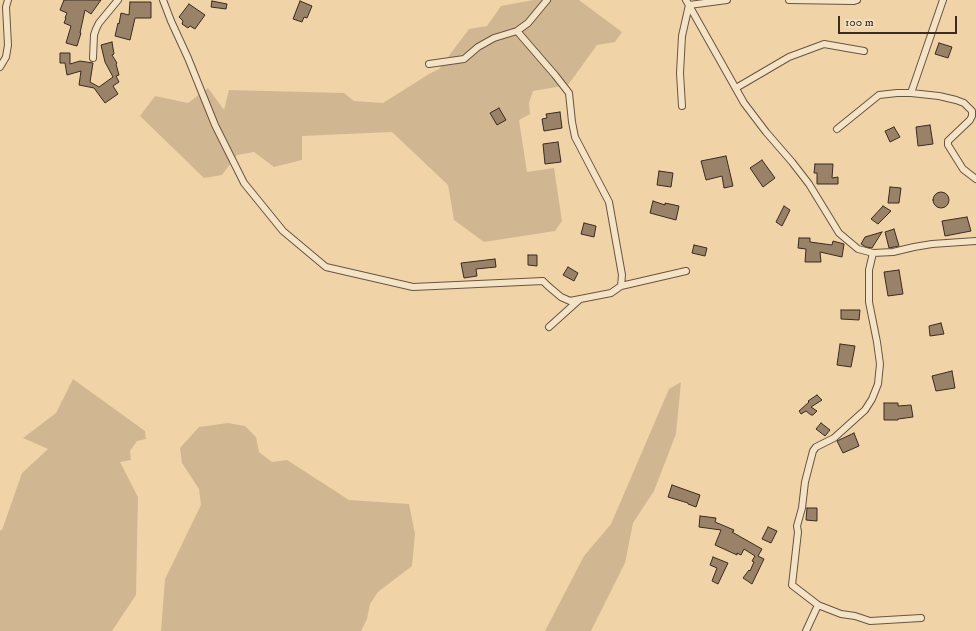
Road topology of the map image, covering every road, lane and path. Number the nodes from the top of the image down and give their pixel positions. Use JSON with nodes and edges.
{"nodes":[{"id":1,"x":8,"y":0,"type":"edge"},
{"id":2,"x":118,"y":0,"type":"edge"},
{"id":3,"x":163,"y":0,"type":"edge"},
{"id":4,"x":547,"y":0,"type":"edge"},
{"id":5,"x":727,"y":0,"type":"edge"},
{"id":6,"x":789,"y":0,"type":"edge"},
{"id":7,"x":857,"y":0,"type":"edge"},
{"id":8,"x":943,"y":0,"type":"edge"},
{"id":9,"x":687,"y":2,"type":"edge"},
{"id":10,"x":517,"y":32,"type":"junction"},
{"id":11,"x":864,"y":51,"type":"dead end"},
{"id":12,"x":93,"y":58,"type":"dead end"},
{"id":13,"x":429,"y":64,"type":"dead end"},
{"id":14,"x":0,"y":67,"type":"edge"},
{"id":15,"x":736,"y":88,"type":"junction"},
{"id":16,"x":911,"y":93,"type":"junction"},
{"id":17,"x":682,"y":106,"type":"dead end"},
{"id":18,"x":837,"y":129,"type":"dead end"},
{"id":19,"x":976,"y":179,"type":"edge"},
{"id":20,"x":976,"y":241,"type":"edge"},
{"id":21,"x":873,"y":253,"type":"junction"},
{"id":22,"x":686,"y":271,"type":"dead end"},
{"id":23,"x":621,"y":286,"type":"junction"},
{"id":24,"x":580,"y":299,"type":"junction"},
{"id":25,"x":549,"y":327,"type":"dead end"},
{"id":26,"x":818,"y":605,"type":"junction"},
{"id":27,"x":921,"y":618,"type":"dead end"},
{"id":28,"x":806,"y":631,"type":"edge"}],
"edges":[{"from":1,"to":14,"type":"street"},
{"from":2,"to":12,"type":"street"},
{"from":3,"to":24,"type":"street"},
{"from":4,"to":10,"type":"street"},
{"from":5,"to":9,"type":"street"},
{"from":6,"to":7,"type":"street"},
{"from":8,"to":16,"type":"street"},
{"from":9,"to":15,"type":"street"},
{"from":9,"to":17,"type":"street"},
{"from":10,"to":13,"type":"street"},
{"from":10,"to":23,"type":"street"},
{"from":11,"to":15,"type":"street"},
{"from":15,"to":21,"type":"street"},
{"from":16,"to":18,"type":"street"},
{"from":16,"to":19,"type":"street"},
{"from":20,"to":21,"type":"street"},
{"from":21,"to":26,"type":"street"},
{"from":22,"to":23,"type":"street"},
{"from":23,"to":24,"type":"street"},
{"from":24,"to":25,"type":"street"},
{"from":26,"to":27,"type":"street"},
{"from":26,"to":28,"type":"street"}]}
